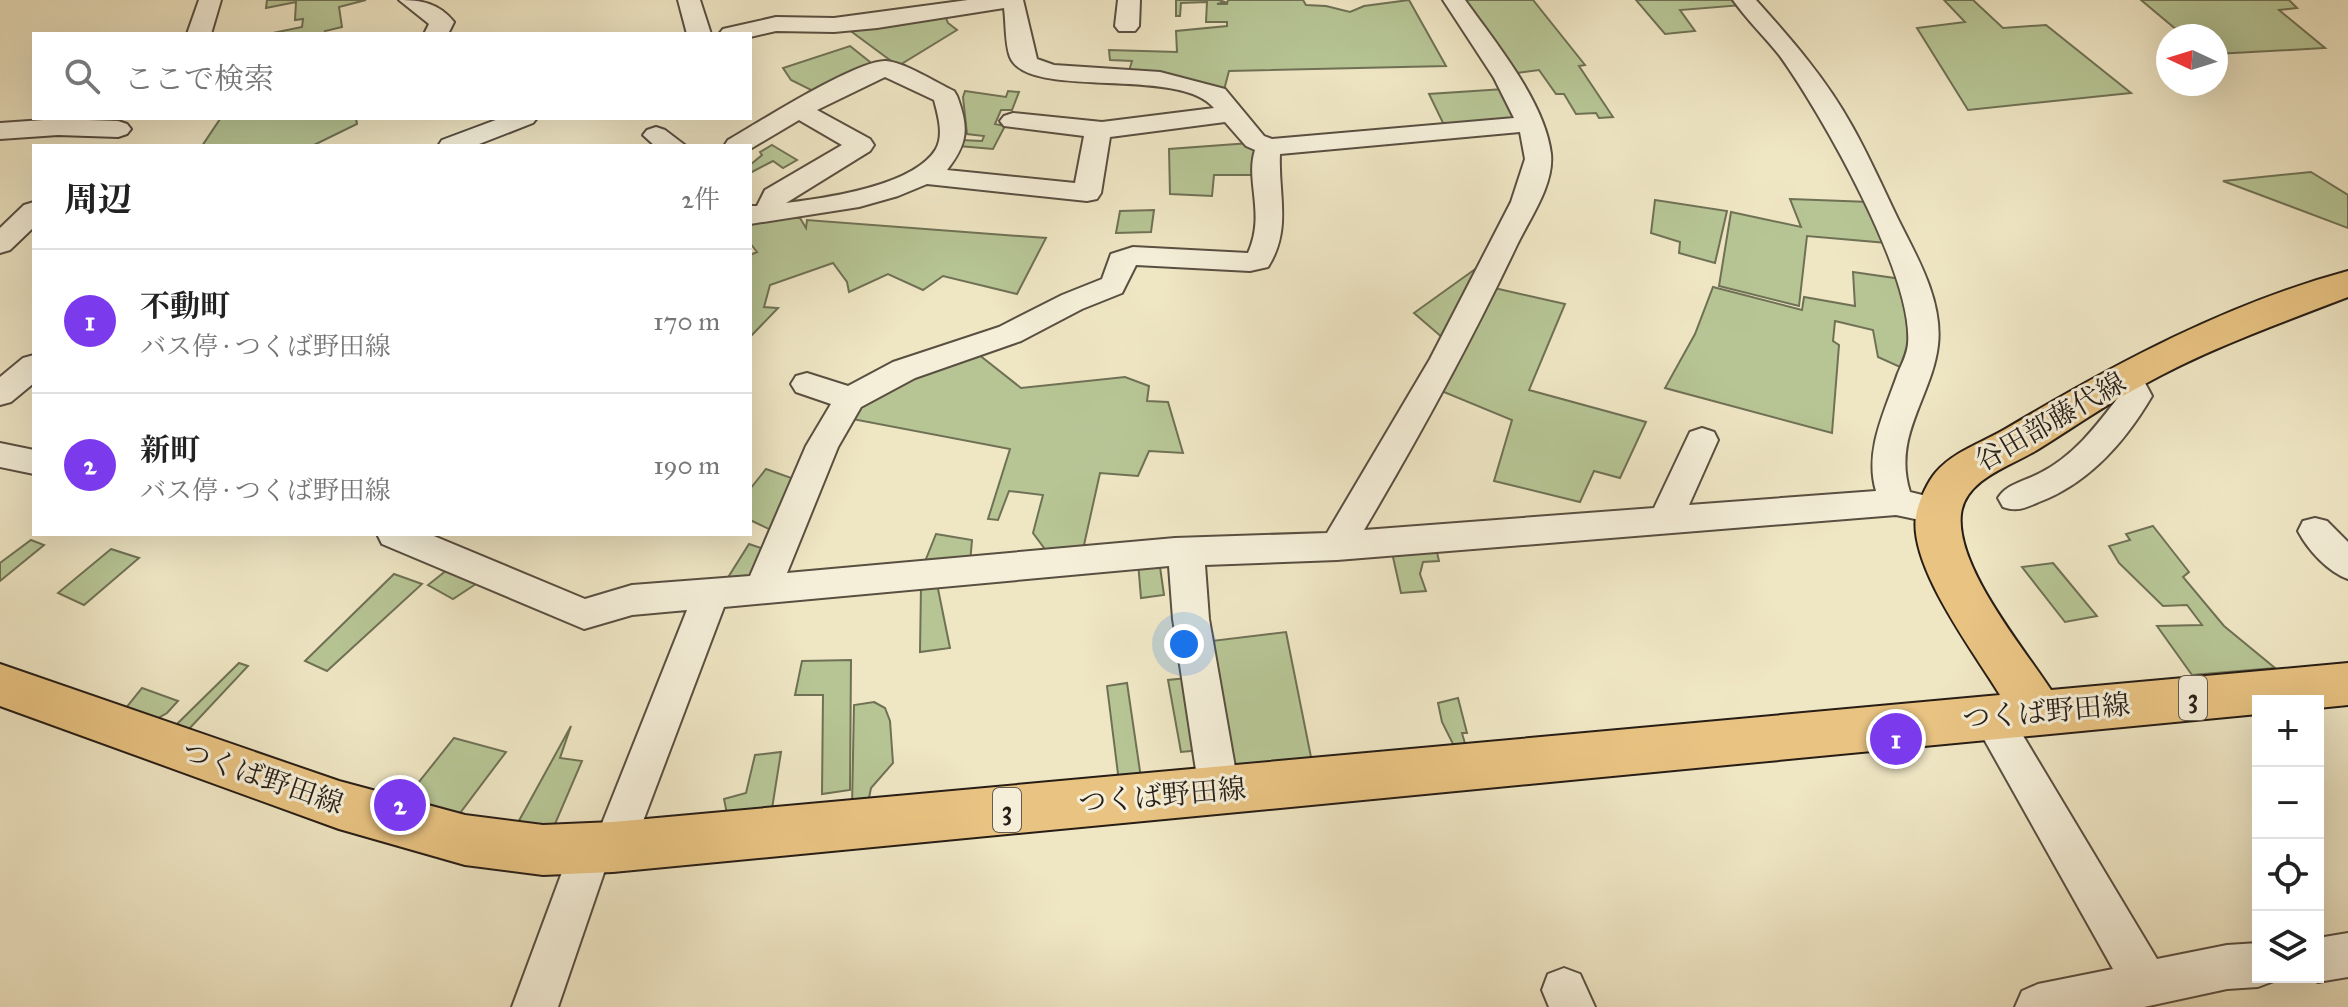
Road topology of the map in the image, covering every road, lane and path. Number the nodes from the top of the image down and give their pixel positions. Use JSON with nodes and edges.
{"nodes":[{"id":1,"x":210,"y":0,"type":"edge"},
{"id":2,"x":410,"y":0,"type":"edge"},
{"id":3,"x":689,"y":0,"type":"edge"},
{"id":4,"x":813,"y":0,"type":"edge"},
{"id":5,"x":1012,"y":0,"type":"edge"},
{"id":6,"x":1129,"y":0,"type":"edge"},
{"id":7,"x":1454,"y":0,"type":"edge"},
{"id":8,"x":1744,"y":0,"type":"edge"},
{"id":9,"x":776,"y":24,"type":"junction"},
{"id":10,"x":834,"y":25,"type":"junction"},
{"id":11,"x":1127,"y":26,"type":"dead end"},
{"id":12,"x":200,"y":32,"type":"edge"},
{"id":13,"x":437,"y":32,"type":"edge"},
{"id":14,"x":698,"y":32,"type":"edge"},
{"id":15,"x":740,"y":32,"type":"edge"},
{"id":16,"x":885,"y":68,"type":"junction"},
{"id":17,"x":799,"y":110,"type":"junction"},
{"id":18,"x":1233,"y":113,"type":"junction"},
{"id":19,"x":457,"y":120,"type":"edge"},
{"id":20,"x":519,"y":120,"type":"edge"},
{"id":21,"x":1013,"y":121,"type":"dead end"},
{"id":22,"x":1529,"y":124,"type":"junction"},
{"id":23,"x":1102,"y":130,"type":"junction"},
{"id":24,"x":0,"y":131,"type":"edge"},
{"id":25,"x":116,"y":131,"type":"edge"},
{"id":26,"x":480,"y":135,"type":"junction"},
{"id":27,"x":456,"y":144,"type":"edge"},
{"id":28,"x":740,"y":144,"type":"edge"},
{"id":29,"x":1269,"y":147,"type":"junction"},
{"id":30,"x":920,"y":175,"type":"junction"},
{"id":31,"x":759,"y":214,"type":"edge"},
{"id":32,"x":20,"y":215,"type":"edge"},
{"id":33,"x":0,"y":244,"type":"edge"},
{"id":34,"x":2348,"y":283,"type":"edge"},
{"id":35,"x":32,"y":368,"type":"edge"},
{"id":36,"x":2126,"y":376,"type":"junction"},
{"id":37,"x":807,"y":384,"type":"dead end"},
{"id":38,"x":0,"y":394,"type":"edge"},
{"id":39,"x":850,"y":399,"type":"junction"},
{"id":40,"x":1702,"y":440,"type":"dead end"},
{"id":41,"x":0,"y":455,"type":"edge"},
{"id":42,"x":32,"y":462,"type":"edge"},
{"id":43,"x":2015,"y":498,"type":"dead end"},
{"id":44,"x":1917,"y":507,"type":"junction"},
{"id":45,"x":1666,"y":519,"type":"junction"},
{"id":46,"x":2315,"y":531,"type":"dead end"},
{"id":47,"x":399,"y":536,"type":"edge"},
{"id":48,"x":1337,"y":546,"type":"junction"},
{"id":49,"x":1186,"y":552,"type":"junction"},
{"id":50,"x":2348,"y":565,"type":"edge"},
{"id":51,"x":762,"y":591,"type":"junction"},
{"id":52,"x":711,"y":595,"type":"junction"},
{"id":53,"x":2348,"y":684,"type":"edge"},
{"id":54,"x":0,"y":685,"type":"edge"},
{"id":55,"x":2014,"y":714,"type":"junction"},
{"id":56,"x":1219,"y":790,"type":"junction"},
{"id":57,"x":602,"y":848,"type":"junction"},
{"id":58,"x":2348,"y":955,"type":"edge"},
{"id":59,"x":2324,"y":959,"type":"edge"},
{"id":60,"x":2252,"y":965,"type":"edge"},
{"id":61,"x":2146,"y":983,"type":"junction"},
{"id":62,"x":535,"y":1007,"type":"edge"},
{"id":63,"x":2038,"y":1007,"type":"edge"}],
"edges":[{"from":1,"to":12,"type":"street"},
{"from":2,"to":13,"type":"street"},
{"from":3,"to":14,"type":"street"},
{"from":4,"to":9,"type":"street"},
{"from":5,"to":10,"type":"street"},
{"from":5,"to":18,"type":"street"},
{"from":6,"to":11,"type":"street"},
{"from":7,"to":22,"type":"street"},
{"from":8,"to":44,"type":"street"},
{"from":9,"to":10,"type":"street"},
{"from":9,"to":15,"type":"street"},
{"from":10,"to":16,"type":"street"},
{"from":16,"to":17,"type":"street"},
{"from":16,"to":30,"type":"street"},
{"from":17,"to":28,"type":"street"},
{"from":17,"to":31,"type":"street"},
{"from":18,"to":23,"type":"street"},
{"from":18,"to":29,"type":"street"},
{"from":19,"to":26,"type":"street"},
{"from":20,"to":26,"type":"street"},
{"from":21,"to":23,"type":"street"},
{"from":22,"to":29,"type":"street"},
{"from":22,"to":48,"type":"street"},
{"from":23,"to":30,"type":"street"},
{"from":24,"to":25,"type":"street"},
{"from":26,"to":27,"type":"street"},
{"from":29,"to":39,"type":"street"},
{"from":30,"to":31,"type":"street"},
{"from":32,"to":33,"type":"street"},
{"from":34,"to":36,"type":"main road","name":"谷田部藤代線"},
{"from":35,"to":38,"type":"street"},
{"from":36,"to":43,"type":"street"},
{"from":36,"to":44,"type":"main road","name":"谷田部藤代線"},
{"from":37,"to":39,"type":"street"},
{"from":39,"to":51,"type":"street"},
{"from":40,"to":45,"type":"street"},
{"from":41,"to":42,"type":"street"},
{"from":44,"to":45,"type":"street"},
{"from":44,"to":55,"type":"main road"},
{"from":45,"to":48,"type":"street"},
{"from":46,"to":50,"type":"street"},
{"from":47,"to":52,"type":"street"},
{"from":48,"to":49,"type":"street"},
{"from":49,"to":51,"type":"street"},
{"from":49,"to":56,"type":"street"},
{"from":51,"to":52,"type":"street"},
{"from":52,"to":57,"type":"street"},
{"from":53,"to":55,"type":"main road","name":"つくば野田線","number":"3"},
{"from":54,"to":57,"type":"main road","name":"つくば野田線","number":"3"},
{"from":55,"to":56,"type":"main road","name":"つくば野田線","number":"3"},
{"from":55,"to":61,"type":"street"},
{"from":56,"to":57,"type":"main road","name":"つくば野田線","number":"3"},
{"from":57,"to":62,"type":"street"},
{"from":58,"to":59,"type":"street"},
{"from":60,"to":61,"type":"street"},
{"from":61,"to":63,"type":"street"}]}
